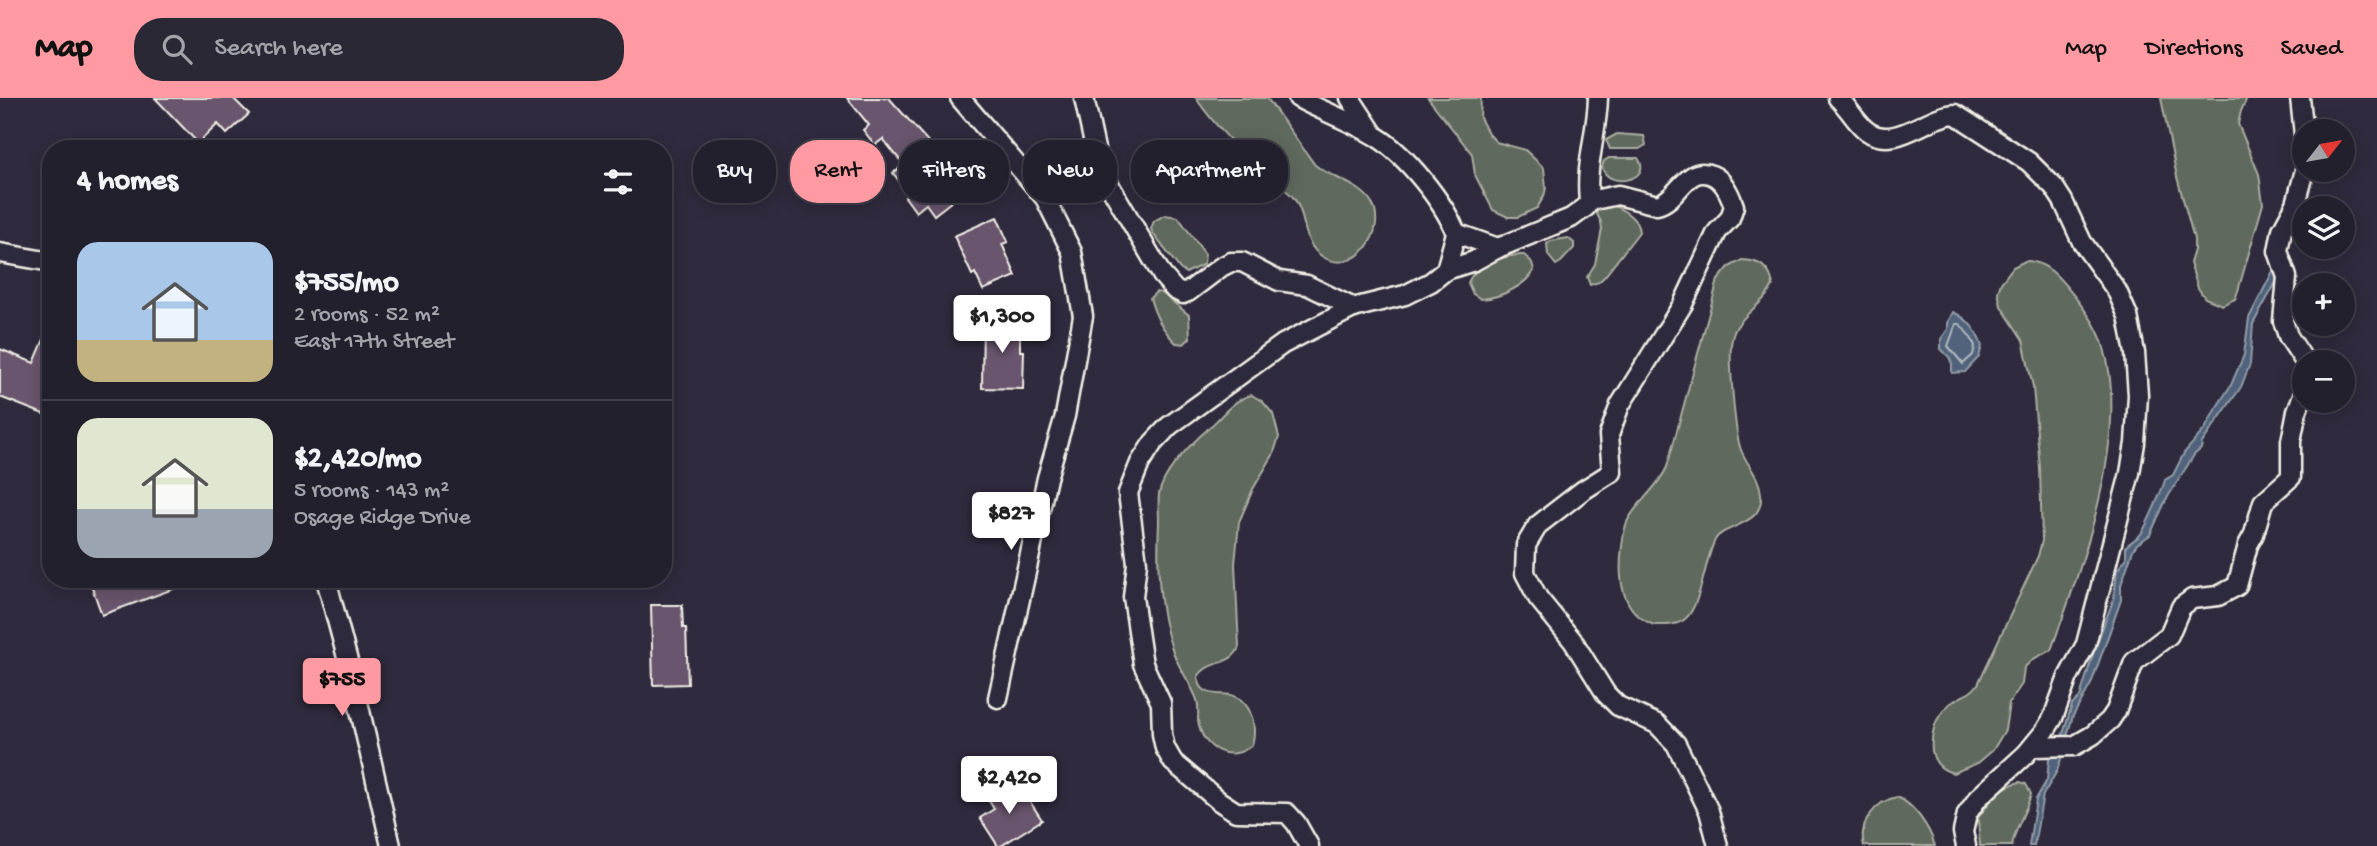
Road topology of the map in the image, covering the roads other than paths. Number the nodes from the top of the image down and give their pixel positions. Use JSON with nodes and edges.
{"nodes":[{"id":1,"x":960,"y":98,"type":"edge"},
{"id":2,"x":1084,"y":98,"type":"edge"},
{"id":3,"x":1297,"y":98,"type":"edge"},
{"id":4,"x":1350,"y":98,"type":"edge"},
{"id":5,"x":1598,"y":98,"type":"edge"},
{"id":6,"x":1838,"y":98,"type":"edge"},
{"id":7,"x":2300,"y":98,"type":"edge"},
{"id":8,"x":2302,"y":119,"type":"edge"},
{"id":9,"x":1374,"y":135,"type":"junction"},
{"id":10,"x":2302,"y":182,"type":"edge"},
{"id":11,"x":1589,"y":201,"type":"junction"},
{"id":12,"x":1456,"y":233,"type":"junction"},
{"id":13,"x":1498,"y":248,"type":"junction"},
{"id":14,"x":0,"y":253,"type":"edge"},
{"id":15,"x":42,"y":260,"type":"edge"},
{"id":16,"x":1446,"y":270,"type":"junction"},
{"id":17,"x":1354,"y":308,"type":"junction"},
{"id":18,"x":2297,"y":350,"type":"edge"},
{"id":19,"x":2297,"y":413,"type":"edge"},
{"id":20,"x":328,"y":588,"type":"edge"},
{"id":21,"x":998,"y":698,"type":"dead end"},
{"id":22,"x":2033,"y":747,"type":"junction"},
{"id":23,"x":391,"y":846,"type":"edge"},
{"id":24,"x":1309,"y":846,"type":"edge"},
{"id":25,"x":1718,"y":846,"type":"edge"},
{"id":26,"x":1966,"y":846,"type":"edge"}],
"edges":[{"from":1,"to":21,"type":"street"},
{"from":2,"to":17,"type":"street"},
{"from":3,"to":9,"type":"street"},
{"from":4,"to":9,"type":"street"},
{"from":5,"to":11,"type":"street"},
{"from":6,"to":22,"type":"street"},
{"from":7,"to":8,"type":"street"},
{"from":9,"to":12,"type":"street"},
{"from":10,"to":18,"type":"street"},
{"from":11,"to":13,"type":"street"},
{"from":11,"to":25,"type":"street"},
{"from":12,"to":13,"type":"street"},
{"from":12,"to":16,"type":"street"},
{"from":13,"to":16,"type":"street"},
{"from":14,"to":15,"type":"street"},
{"from":16,"to":17,"type":"street"},
{"from":17,"to":24,"type":"street"},
{"from":19,"to":22,"type":"street"},
{"from":20,"to":23,"type":"street"},
{"from":22,"to":26,"type":"street"}]}
